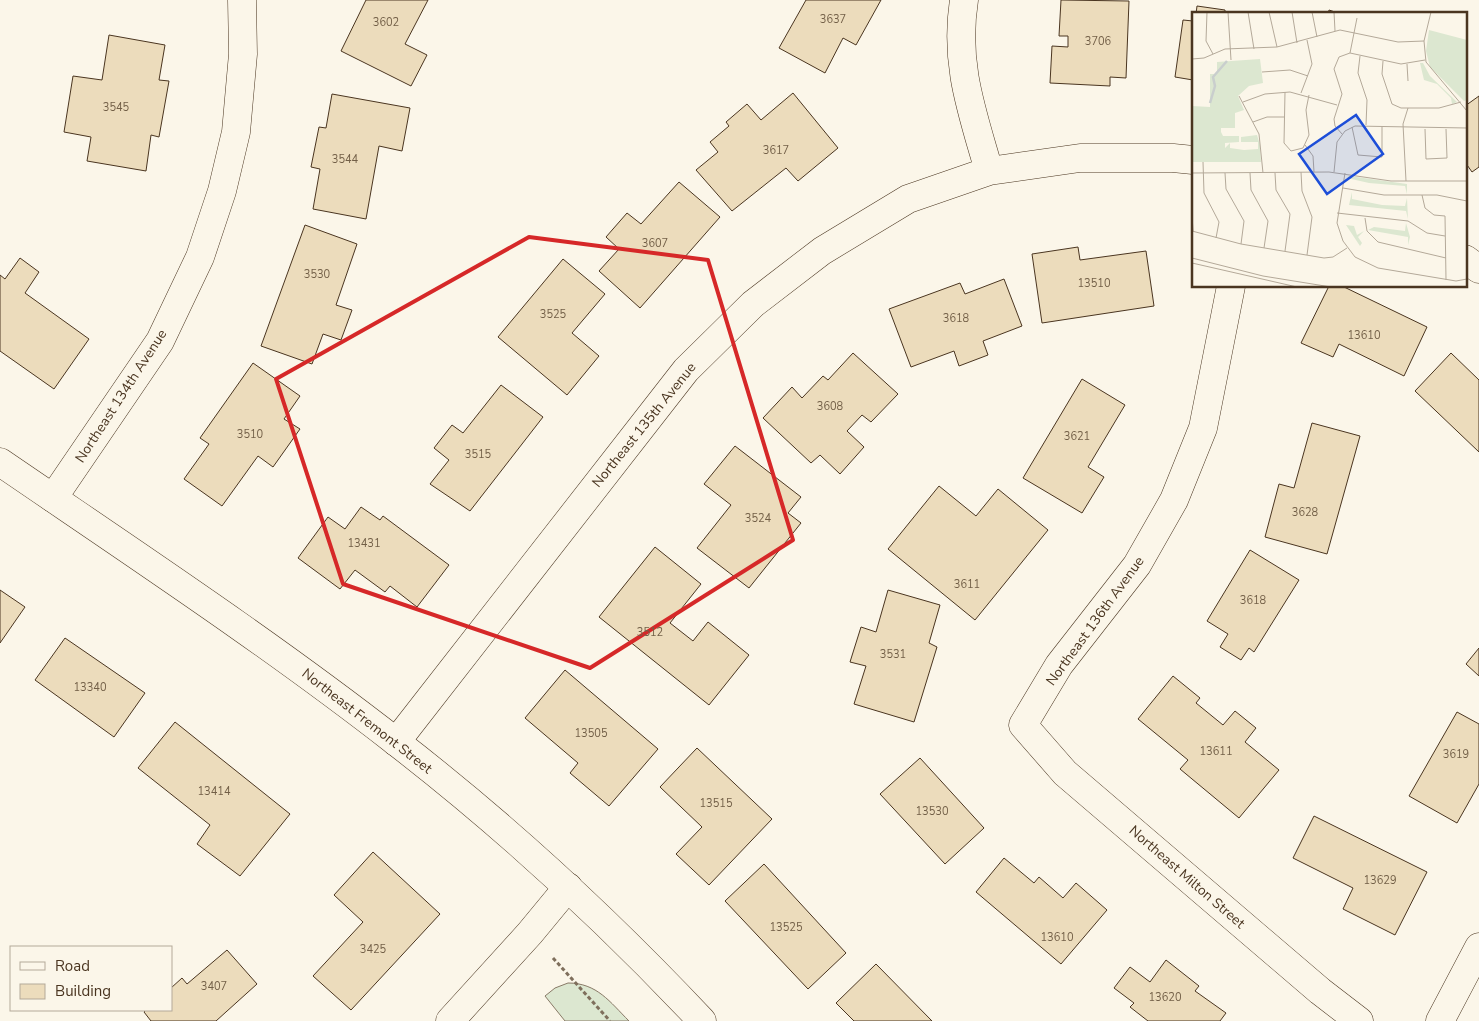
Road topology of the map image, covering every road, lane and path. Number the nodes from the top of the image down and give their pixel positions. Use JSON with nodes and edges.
{"nodes":[{"id":1,"x":242,"y":0,"type":"edge"},
{"id":2,"x":964,"y":0,"type":"edge"},
{"id":3,"x":1192,"y":160,"type":"edge"},
{"id":4,"x":989,"y":171,"type":"junction"},
{"id":5,"x":1466,"y":260,"type":"edge"},
{"id":6,"x":1479,"y":269,"type":"edge"},
{"id":7,"x":1231,"y":288,"type":"edge"},
{"id":8,"x":0,"y":462,"type":"edge"},
{"id":9,"x":53,"y":498,"type":"junction"},
{"id":10,"x":1024,"y":725,"type":"joint"},
{"id":11,"x":396,"y":742,"type":"junction"},
{"id":12,"x":568,"y":887,"type":"junction"},
{"id":13,"x":530,"y":933,"type":"junction"},
{"id":14,"x":1479,"y":947,"type":"edge"},
{"id":15,"x":450,"y":1021,"type":"edge"},
{"id":16,"x":610,"y":1021,"type":"edge"},
{"id":17,"x":702,"y":1021,"type":"edge"},
{"id":18,"x":1359,"y":1021,"type":"edge"},
{"id":19,"x":1440,"y":1021,"type":"edge"}],
"edges":[{"from":1,"to":9,"type":"street","name":"Northeast 134th Avenue"},
{"from":2,"to":4,"type":"street"},
{"from":3,"to":4,"type":"street","name":"Northeast 135th Avenue"},
{"from":4,"to":11,"type":"street","name":"Northeast 135th Avenue"},
{"from":5,"to":6,"type":"street"},
{"from":7,"to":10,"type":"street","name":"Northeast 136th Avenue"},
{"from":8,"to":9,"type":"street","name":"Northeast Fremont Street"},
{"from":9,"to":11,"type":"street","name":"Northeast Fremont Street"},
{"from":10,"to":18,"type":"street","name":"Northeast Milton Street"},
{"from":11,"to":12,"type":"street","name":"Northeast Fremont Street"},
{"from":12,"to":13,"type":"street"},
{"from":12,"to":17,"type":"street","name":"Northeast Fremont Street"},
{"from":13,"to":15,"type":"street"},
{"from":13,"to":16,"type":"path"},
{"from":14,"to":19,"type":"street"}]}
